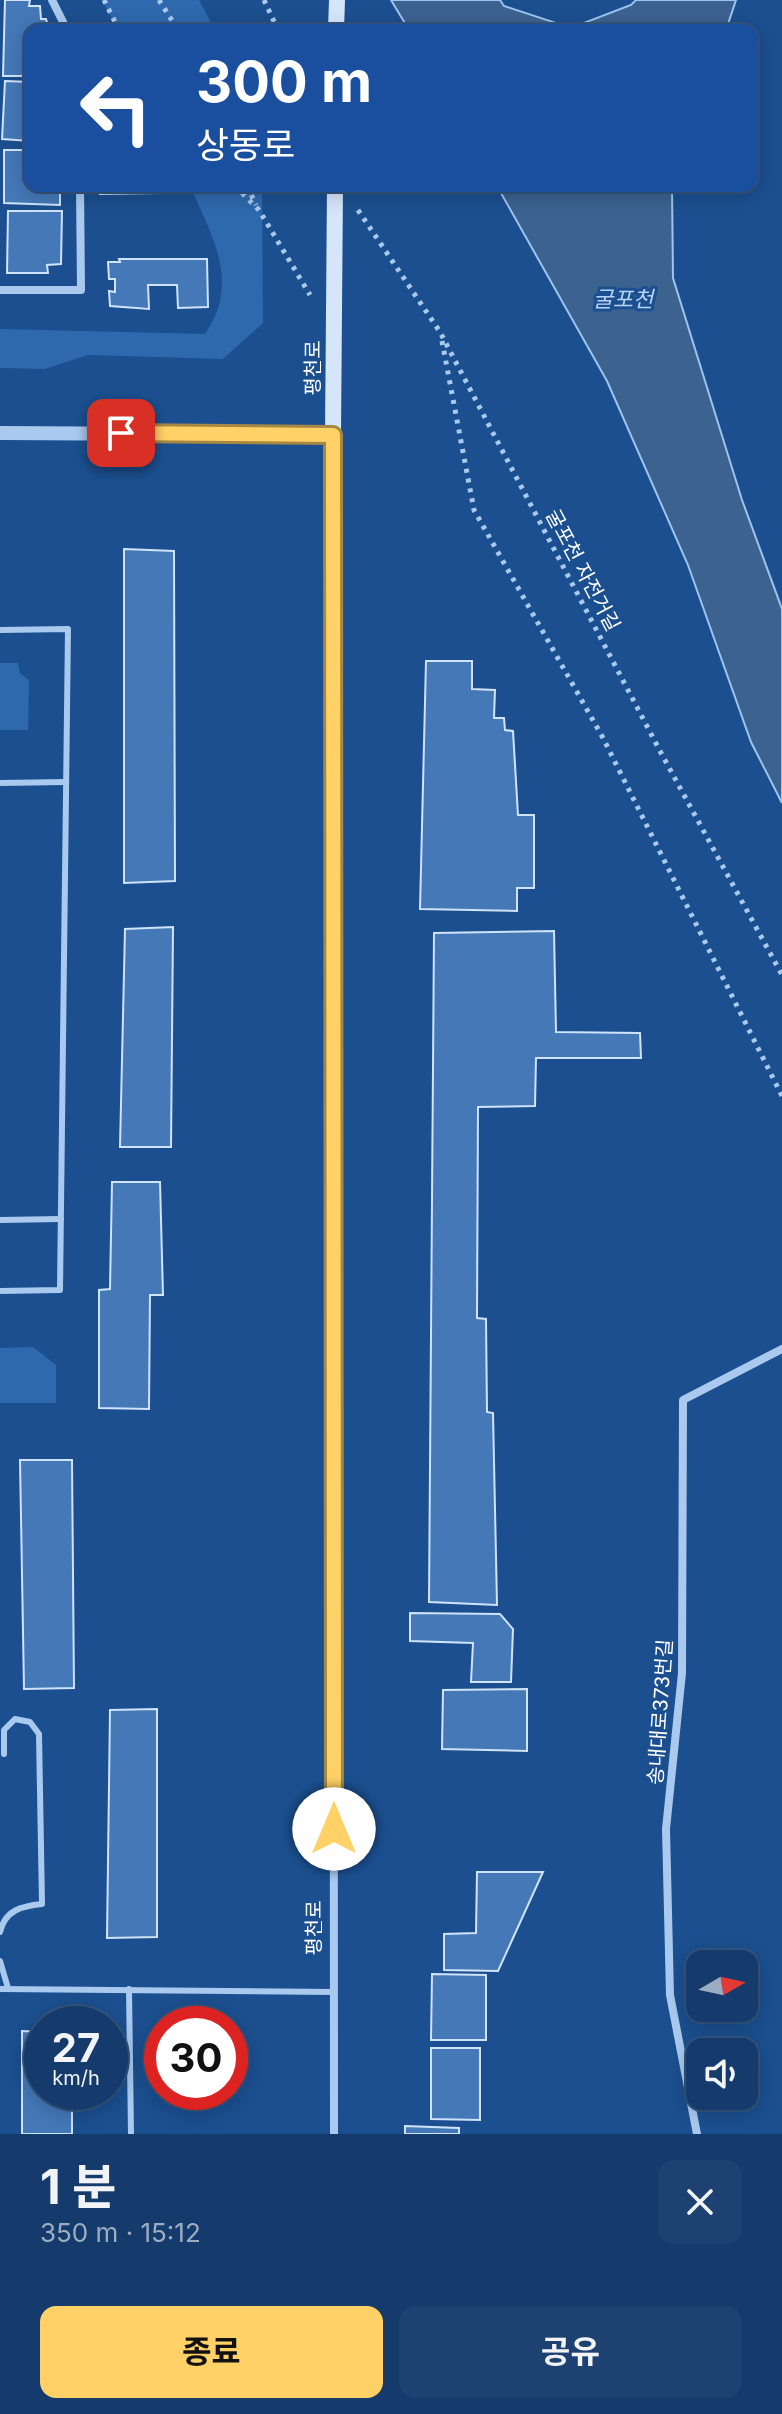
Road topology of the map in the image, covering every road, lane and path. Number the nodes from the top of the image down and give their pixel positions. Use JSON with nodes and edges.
{"nodes":[{"id":1,"x":52,"y":0,"type":"edge"},
{"id":2,"x":104,"y":0,"type":"edge"},
{"id":3,"x":159,"y":0,"type":"edge"},
{"id":4,"x":264,"y":0,"type":"edge"},
{"id":5,"x":337,"y":0,"type":"edge"},
{"id":6,"x":64,"y":24,"type":"edge"},
{"id":7,"x":116,"y":24,"type":"edge"},
{"id":8,"x":174,"y":24,"type":"edge"},
{"id":9,"x":275,"y":24,"type":"edge"},
{"id":10,"x":336,"y":24,"type":"edge"},
{"id":11,"x":80,"y":192,"type":"edge"},
{"id":12,"x":241,"y":192,"type":"edge"},
{"id":13,"x":250,"y":192,"type":"edge"},
{"id":14,"x":335,"y":192,"type":"edge"},
{"id":15,"x":351,"y":197,"type":"dead end"},
{"id":16,"x":259,"y":210,"type":"junction"},
{"id":17,"x":0,"y":290,"type":"edge"},
{"id":18,"x":440,"y":332,"type":"junction"},
{"id":19,"x":333,"y":333,"type":"junction"},
{"id":20,"x":0,"y":433,"type":"edge"},
{"id":21,"x":333,"y":435,"type":"junction"},
{"id":22,"x":0,"y":630,"type":"edge"},
{"id":23,"x":66,"y":782,"type":"junction"},
{"id":24,"x":0,"y":783,"type":"edge"},
{"id":25,"x":782,"y":975,"type":"edge"},
{"id":26,"x":782,"y":1096,"type":"edge"},
{"id":27,"x":61,"y":1219,"type":"junction"},
{"id":28,"x":0,"y":1220,"type":"edge"},
{"id":29,"x":0,"y":1291,"type":"edge"},
{"id":30,"x":782,"y":1349,"type":"edge"},
{"id":31,"x":2,"y":1730,"type":"edge"},
{"id":32,"x":4,"y":1754,"type":"dead end"},
{"id":33,"x":0,"y":1932,"type":"edge"},
{"id":34,"x":0,"y":1961,"type":"edge"},
{"id":35,"x":4,"y":1988,"type":"edge"},
{"id":36,"x":129,"y":1989,"type":"junction"},
{"id":37,"x":334,"y":1992,"type":"junction"},
{"id":38,"x":131,"y":2134,"type":"edge"},
{"id":39,"x":334,"y":2134,"type":"edge"},
{"id":40,"x":697,"y":2134,"type":"edge"}],
"edges":[{"from":1,"to":6,"type":"street"},
{"from":2,"to":7,"type":"path"},
{"from":3,"to":8,"type":"path"},
{"from":4,"to":9,"type":"path"},
{"from":5,"to":10,"type":"main road"},
{"from":11,"to":17,"type":"street"},
{"from":12,"to":16,"type":"path"},
{"from":13,"to":16,"type":"path"},
{"from":14,"to":19,"type":"main road","name":"평천로"},
{"from":15,"to":18,"type":"path","name":"굴포천 자전거길"},
{"from":16,"to":19,"type":"path"},
{"from":18,"to":25,"type":"path","name":"굴포천 자전거길"},
{"from":18,"to":26,"type":"path"},
{"from":19,"to":21,"type":"main road","name":"평천로"},
{"from":20,"to":21,"type":"street"},
{"from":21,"to":37,"type":"street","name":"평천로"},
{"from":22,"to":23,"type":"lane"},
{"from":23,"to":24,"type":"lane"},
{"from":23,"to":27,"type":"lane"},
{"from":27,"to":28,"type":"lane"},
{"from":27,"to":29,"type":"lane"},
{"from":30,"to":40,"type":"street","name":"송내대로373번길"},
{"from":31,"to":32,"type":"lane"},
{"from":31,"to":33,"type":"lane"},
{"from":34,"to":35,"type":"lane"},
{"from":35,"to":36,"type":"lane"},
{"from":36,"to":37,"type":"lane"},
{"from":36,"to":38,"type":"lane"},
{"from":37,"to":39,"type":"street","name":"평천로"}]}
